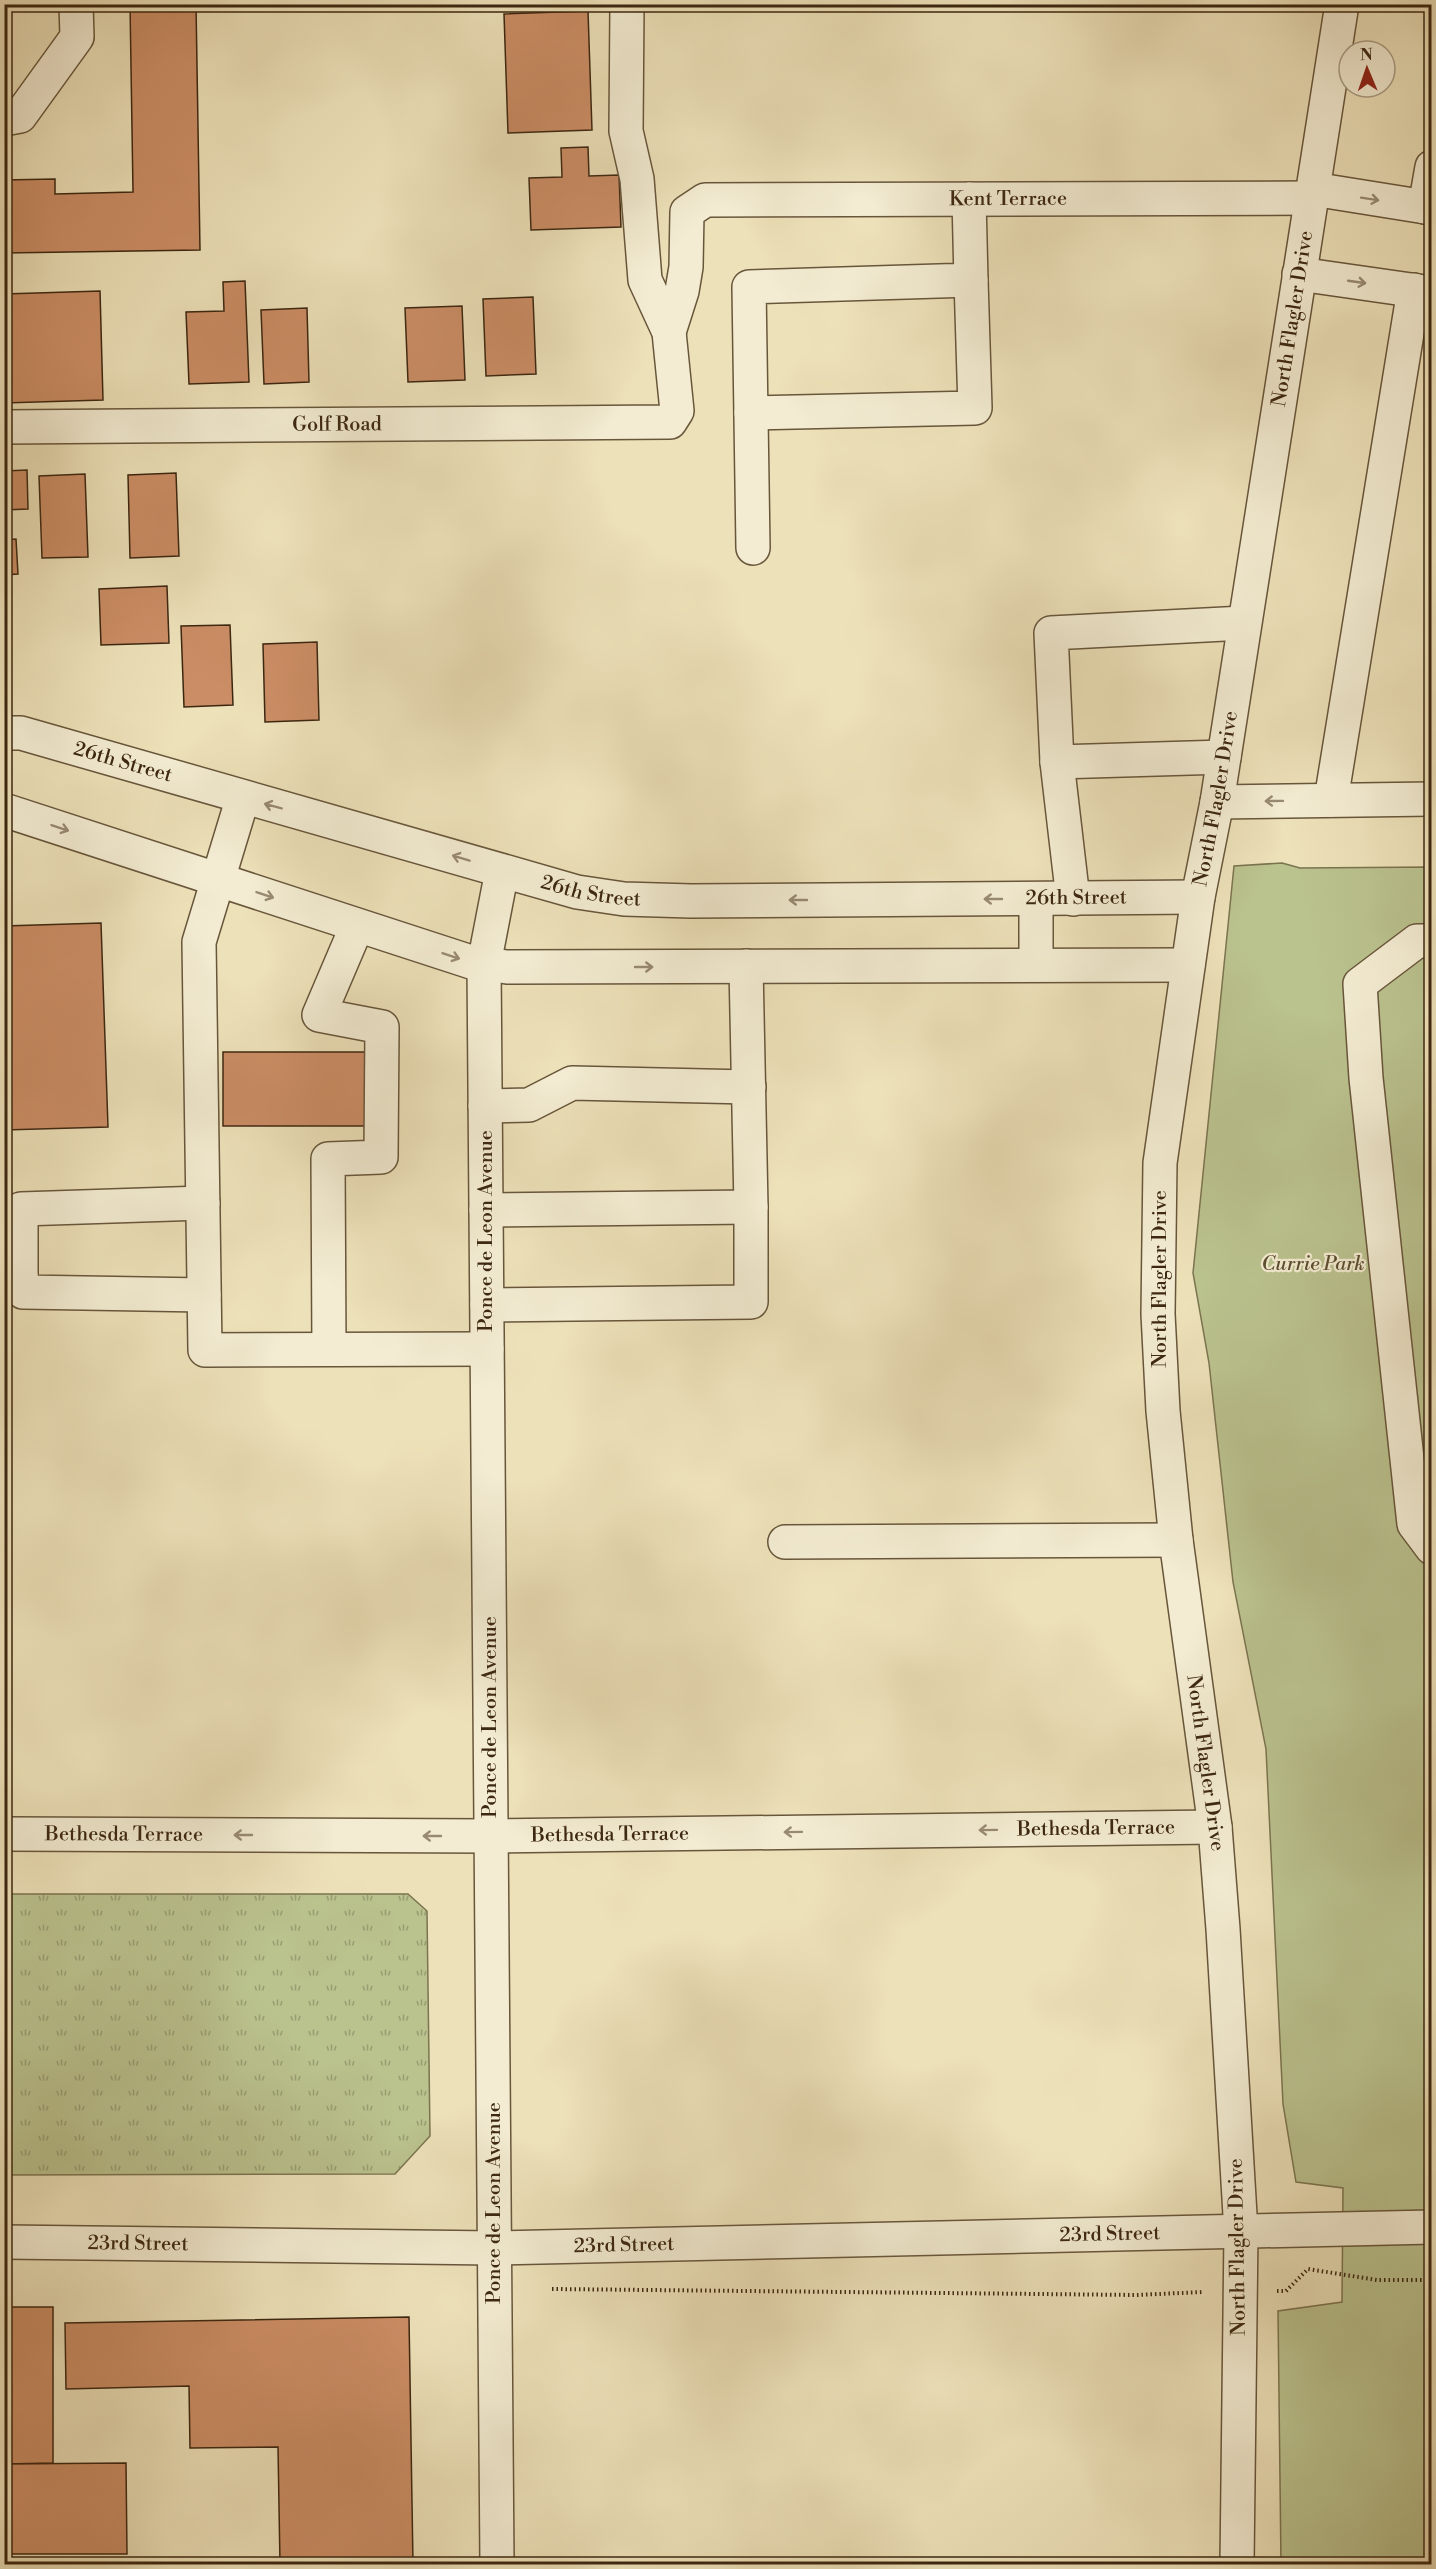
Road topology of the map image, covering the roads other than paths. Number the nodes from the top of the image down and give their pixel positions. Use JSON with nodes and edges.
{"nodes":[{"id":1,"x":76,"y":4,"type":"edge"},
{"id":2,"x":627,"y":4,"type":"edge"},
{"id":3,"x":1342,"y":4,"type":"edge"},
{"id":4,"x":4,"y":119,"type":"edge"},
{"id":5,"x":1431,"y":167,"type":"edge"},
{"id":6,"x":1312,"y":193,"type":"junction"},
{"id":7,"x":969,"y":199,"type":"junction"},
{"id":8,"x":1428,"y":208,"type":"edge"},
{"id":9,"x":1299,"y":274,"type":"junction"},
{"id":10,"x":971,"y":280,"type":"junction"},
{"id":11,"x":1423,"y":291,"type":"edge"},
{"id":12,"x":669,"y":332,"type":"junction"},
{"id":13,"x":751,"y":413,"type":"junction"},
{"id":14,"x":4,"y":427,"type":"edge"},
{"id":15,"x":753,"y":548,"type":"dead end"},
{"id":16,"x":1244,"y":624,"type":"junction"},
{"id":17,"x":4,"y":733,"type":"edge"},
{"id":18,"x":1224,"y":757,"type":"junction"},
{"id":19,"x":1057,"y":762,"type":"junction"},
{"id":20,"x":243,"y":797,"type":"junction"},
{"id":21,"x":1431,"y":799,"type":"edge"},
{"id":22,"x":1331,"y":800,"type":"junction"},
{"id":23,"x":1217,"y":802,"type":"junction"},
{"id":24,"x":4,"y":810,"type":"edge"},
{"id":25,"x":502,"y":871,"type":"junction"},
{"id":26,"x":218,"y":880,"type":"junction"},
{"id":27,"x":1198,"y":897,"type":"junction"},
{"id":28,"x":1036,"y":899,"type":"junction"},
{"id":29,"x":1074,"y":899,"type":"junction"},
{"id":30,"x":357,"y":926,"type":"junction"},
{"id":31,"x":1431,"y":941,"type":"edge"},
{"id":32,"x":484,"y":964,"type":"junction"},
{"id":33,"x":1036,"y":965,"type":"junction"},
{"id":34,"x":1188,"y":965,"type":"junction"},
{"id":35,"x":746,"y":966,"type":"junction"},
{"id":36,"x":749,"y":1087,"type":"junction"},
{"id":37,"x":485,"y":1106,"type":"junction"},
{"id":38,"x":203,"y":1203,"type":"junction"},
{"id":39,"x":751,"y":1207,"type":"junction"},
{"id":40,"x":486,"y":1210,"type":"junction"},
{"id":41,"x":13,"y":1276,"type":"edge"},
{"id":42,"x":204,"y":1295,"type":"junction"},
{"id":43,"x":487,"y":1305,"type":"junction"},
{"id":44,"x":328,"y":1349,"type":"junction"},
{"id":45,"x":487,"y":1349,"type":"junction"},
{"id":46,"x":1176,"y":1540,"type":"junction"},
{"id":47,"x":785,"y":1542,"type":"dead end"},
{"id":48,"x":1431,"y":1548,"type":"edge"},
{"id":49,"x":1215,"y":1827,"type":"junction"},
{"id":50,"x":4,"y":1834,"type":"edge"},
{"id":51,"x":491,"y":1836,"type":"junction"},
{"id":52,"x":1431,"y":2227,"type":"edge"},
{"id":53,"x":1241,"y":2232,"type":"junction"},
{"id":54,"x":4,"y":2242,"type":"edge"},
{"id":55,"x":494,"y":2248,"type":"junction"},
{"id":56,"x":497,"y":2565,"type":"edge"},
{"id":57,"x":1238,"y":2565,"type":"edge"}],
"edges":[{"from":1,"to":4,"type":"street"},
{"from":2,"to":12,"type":"street"},
{"from":3,"to":6,"type":"street","name":"North Flagler Drive"},
{"from":5,"to":8,"type":"street"},
{"from":6,"to":7,"type":"street","name":"Kent Terrace"},
{"from":6,"to":8,"type":"street","name":"Kent Terrace","one_way":true},
{"from":6,"to":9,"type":"street","name":"North Flagler Drive"},
{"from":7,"to":10,"type":"street"},
{"from":7,"to":12,"type":"street","name":"Kent Terrace"},
{"from":9,"to":11,"type":"street","one_way":true},
{"from":9,"to":16,"type":"street","name":"North Flagler Drive"},
{"from":10,"to":13,"type":"street"},
{"from":10,"to":13,"type":"street"},
{"from":11,"to":22,"type":"street"},
{"from":12,"to":14,"type":"street","name":"Golf Road"},
{"from":13,"to":15,"type":"street"},
{"from":16,"to":18,"type":"street","name":"North Flagler Drive"},
{"from":16,"to":19,"type":"street"},
{"from":17,"to":20,"type":"street","name":"26th Street"},
{"from":18,"to":19,"type":"street"},
{"from":18,"to":23,"type":"street","name":"North Flagler Drive"},
{"from":19,"to":29,"type":"street"},
{"from":25,"to":20,"type":"street","name":"26th Street","one_way":true},
{"from":20,"to":26,"type":"street"},
{"from":21,"to":22,"type":"street"},
{"from":22,"to":23,"type":"street","one_way":true},
{"from":23,"to":27,"type":"street","name":"North Flagler Drive"},
{"from":24,"to":26,"type":"street","one_way":true},
{"from":28,"to":25,"type":"street","name":"26th Street","one_way":true},
{"from":25,"to":32,"type":"street","name":"Ponce de Leon Avenue"},
{"from":26,"to":30,"type":"street","one_way":true},
{"from":26,"to":38,"type":"street"},
{"from":27,"to":29,"type":"street","name":"26th Street"},
{"from":27,"to":34,"type":"street","name":"North Flagler Drive"},
{"from":28,"to":29,"type":"street","name":"26th Street"},
{"from":28,"to":33,"type":"street"},
{"from":30,"to":32,"type":"street","one_way":true},
{"from":30,"to":44,"type":"street"},
{"from":31,"to":48,"type":"street"},
{"from":32,"to":35,"type":"street","one_way":true},
{"from":32,"to":37,"type":"street","name":"Ponce de Leon Avenue"},
{"from":33,"to":34,"type":"street"},
{"from":33,"to":35,"type":"street"},
{"from":34,"to":46,"type":"street","name":"North Flagler Drive"},
{"from":35,"to":36,"type":"street"},
{"from":36,"to":37,"type":"street"},
{"from":36,"to":39,"type":"street"},
{"from":37,"to":40,"type":"street","name":"Ponce de Leon Avenue"},
{"from":38,"to":41,"type":"street"},
{"from":38,"to":42,"type":"street"},
{"from":39,"to":40,"type":"street"},
{"from":39,"to":43,"type":"street"},
{"from":40,"to":43,"type":"street","name":"Ponce de Leon Avenue"},
{"from":41,"to":42,"type":"street"},
{"from":42,"to":44,"type":"street"},
{"from":43,"to":45,"type":"street","name":"Ponce de Leon Avenue"},
{"from":44,"to":45,"type":"street"},
{"from":45,"to":51,"type":"street","name":"Ponce de Leon Avenue"},
{"from":46,"to":47,"type":"street"},
{"from":46,"to":49,"type":"street","name":"North Flagler Drive"},
{"from":49,"to":51,"type":"street","name":"Bethesda Terrace","one_way":true},
{"from":49,"to":53,"type":"street","name":"North Flagler Drive"},
{"from":51,"to":50,"type":"street","name":"Bethesda Terrace","one_way":true},
{"from":51,"to":55,"type":"street","name":"Ponce de Leon Avenue"},
{"from":52,"to":53,"type":"street","name":"23rd Street"},
{"from":53,"to":55,"type":"street","name":"23rd Street"},
{"from":53,"to":57,"type":"street","name":"North Flagler Drive"},
{"from":54,"to":55,"type":"street","name":"23rd Street"},
{"from":55,"to":56,"type":"street","name":"Ponce de Leon Avenue"}]}
